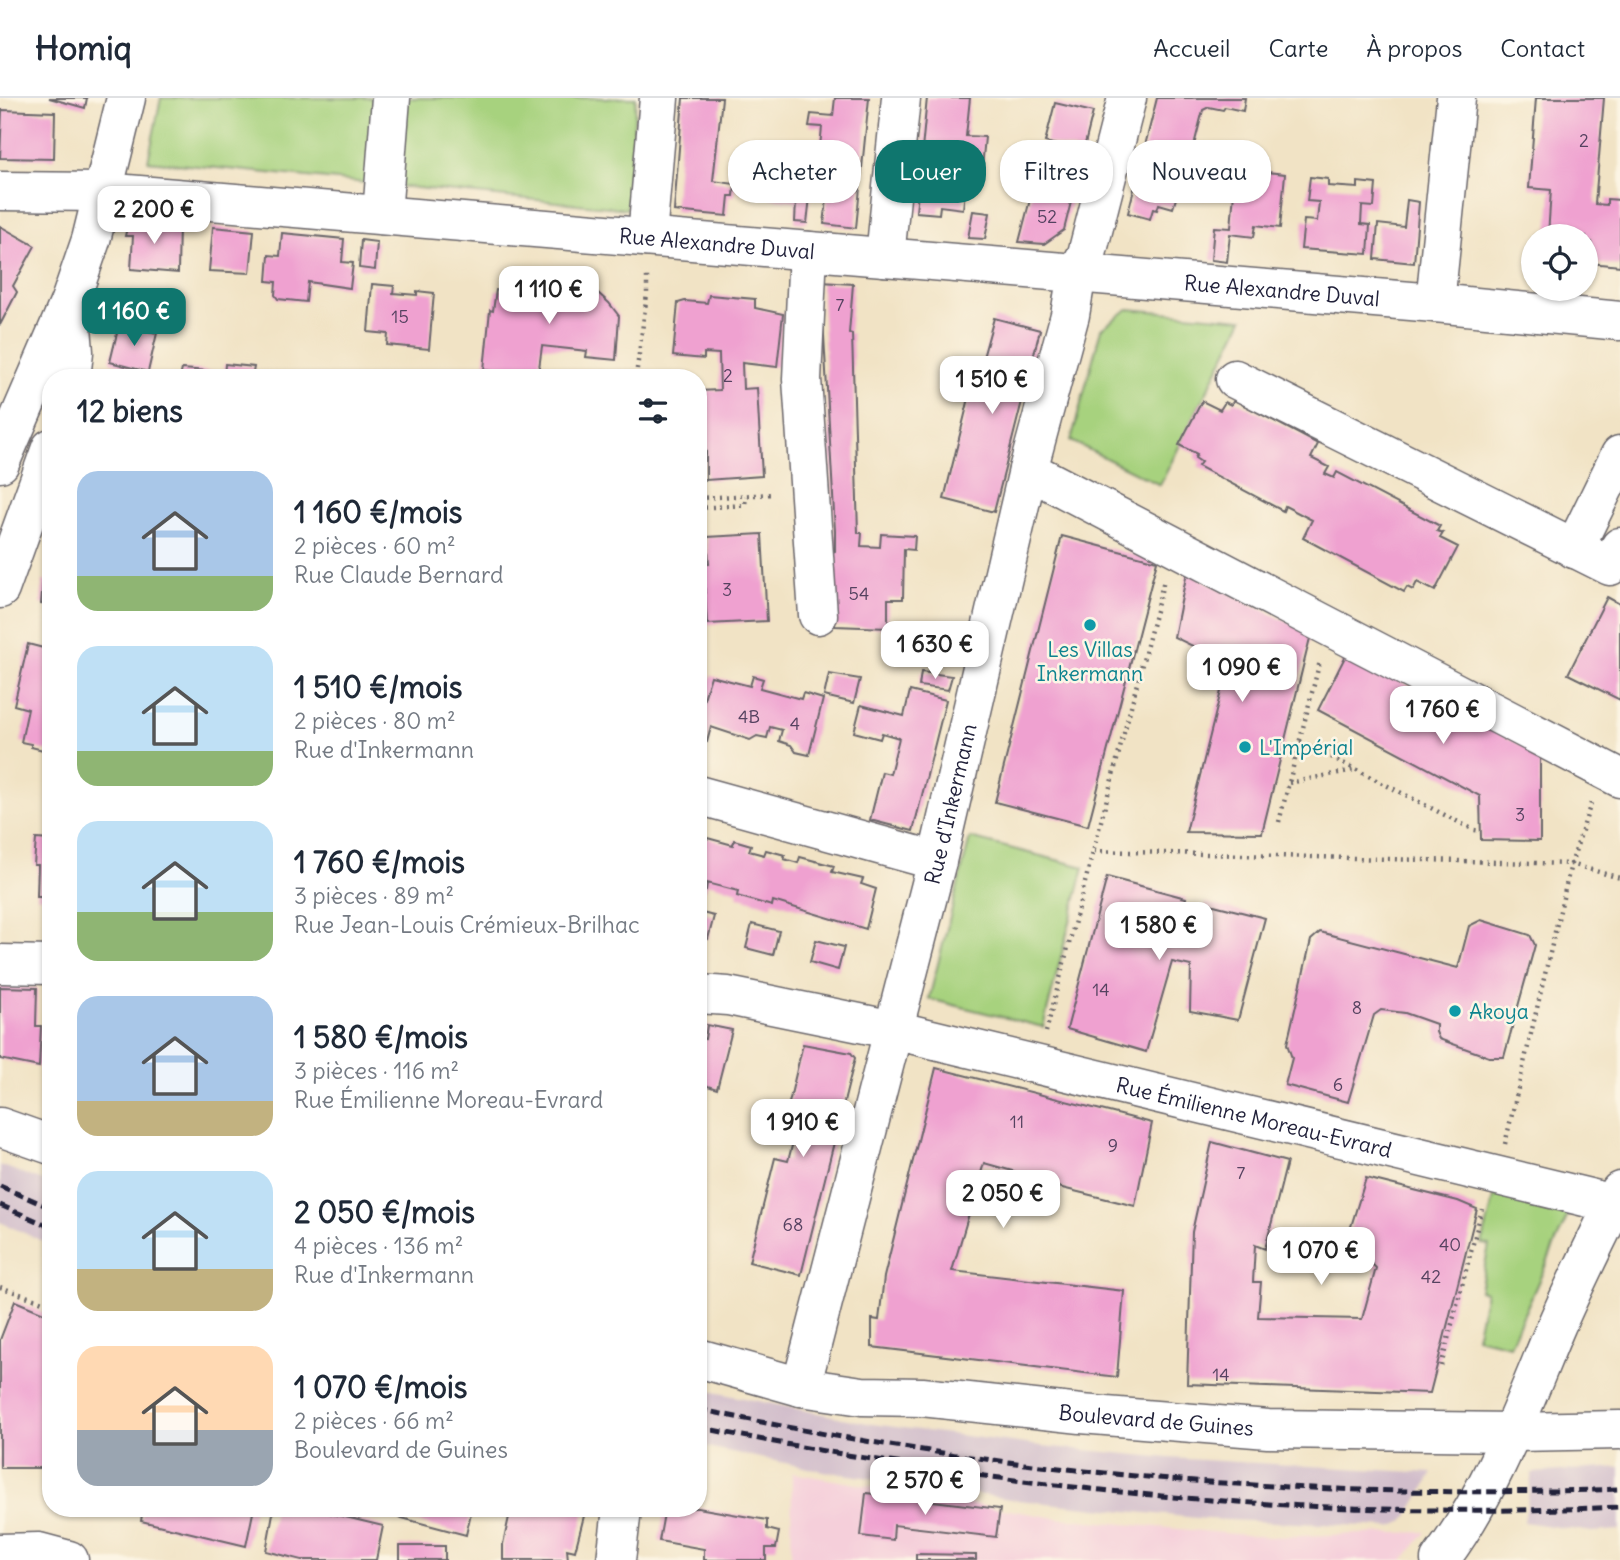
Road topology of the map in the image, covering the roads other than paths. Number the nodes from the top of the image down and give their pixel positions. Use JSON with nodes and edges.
{"nodes":[{"id":1,"x":125,"y":98,"type":"edge"},
{"id":2,"x":391,"y":98,"type":"edge"},
{"id":3,"x":659,"y":98,"type":"edge"},
{"id":4,"x":901,"y":98,"type":"edge"},
{"id":5,"x":1127,"y":98,"type":"edge"},
{"id":6,"x":1456,"y":98,"type":"edge"},
{"id":7,"x":0,"y":191,"type":"edge"},
{"id":8,"x":103,"y":192,"type":"junction"},
{"id":9,"x":382,"y":215,"type":"junction"},
{"id":10,"x":647,"y":237,"type":"junction"},
{"id":11,"x":808,"y":251,"type":"junction"},
{"id":12,"x":885,"y":257,"type":"junction"},
{"id":13,"x":1077,"y":273,"type":"junction"},
{"id":14,"x":70,"y":301,"type":"junction"},
{"id":15,"x":1434,"y":303,"type":"junction"},
{"id":16,"x":1620,"y":321,"type":"edge"},
{"id":17,"x":72,"y":369,"type":"edge"},
{"id":18,"x":1235,"y":379,"type":"dead end"},
{"id":19,"x":1620,"y":455,"type":"edge"},
{"id":20,"x":0,"y":463,"type":"edge"},
{"id":21,"x":1028,"y":470,"type":"junction"},
{"id":22,"x":42,"y":473,"type":"edge"},
{"id":23,"x":1620,"y":547,"type":"edge"},
{"id":24,"x":1574,"y":549,"type":"junction"},
{"id":25,"x":0,"y":589,"type":"edge"},
{"id":26,"x":818,"y":615,"type":"dead end"},
{"id":27,"x":1611,"y":773,"type":"edge"},
{"id":28,"x":707,"y":797,"type":"edge"},
{"id":29,"x":937,"y":861,"type":"junction"},
{"id":30,"x":0,"y":964,"type":"edge"},
{"id":31,"x":42,"y":965,"type":"edge"},
{"id":32,"x":707,"y":995,"type":"edge"},
{"id":33,"x":894,"y":1030,"type":"junction"},
{"id":34,"x":0,"y":1127,"type":"edge"},
{"id":35,"x":42,"y":1142,"type":"edge"},
{"id":36,"x":1617,"y":1198,"type":"edge"},
{"id":37,"x":707,"y":1361,"type":"edge"},
{"id":38,"x":801,"y":1387,"type":"junction"},
{"id":39,"x":1620,"y":1430,"type":"edge"},
{"id":40,"x":1514,"y":1432,"type":"junction"},
{"id":41,"x":621,"y":1517,"type":"edge"},
{"id":42,"x":0,"y":1553,"type":"edge"},
{"id":43,"x":69,"y":1560,"type":"edge"},
{"id":44,"x":616,"y":1560,"type":"edge"},
{"id":45,"x":1440,"y":1560,"type":"edge"}],
"edges":[{"from":1,"to":8,"type":"street"},
{"from":2,"to":9,"type":"street"},
{"from":3,"to":10,"type":"street"},
{"from":4,"to":12,"type":"street"},
{"from":5,"to":13,"type":"street","name":"Rue d'Inkermann"},
{"from":6,"to":15,"type":"street"},
{"from":7,"to":8,"type":"street","name":"Rue Alexandre Duval"},
{"from":8,"to":9,"type":"street","name":"Rue Alexandre Duval"},
{"from":8,"to":14,"type":"street"},
{"from":9,"to":10,"type":"street","name":"Rue Alexandre Duval"},
{"from":10,"to":11,"type":"street","name":"Rue Alexandre Duval"},
{"from":11,"to":12,"type":"street","name":"Rue Alexandre Duval"},
{"from":11,"to":26,"type":"street"},
{"from":12,"to":13,"type":"street","name":"Rue Alexandre Duval"},
{"from":13,"to":15,"type":"street","name":"Rue Alexandre Duval"},
{"from":13,"to":21,"type":"street","name":"Rue d'Inkermann"},
{"from":14,"to":17,"type":"street"},
{"from":14,"to":20,"type":"street"},
{"from":15,"to":16,"type":"street","name":"Rue Alexandre Duval"},
{"from":18,"to":24,"type":"street"},
{"from":19,"to":24,"type":"street"},
{"from":21,"to":27,"type":"street"},
{"from":21,"to":29,"type":"street","name":"Rue d'Inkermann"},
{"from":22,"to":25,"type":"street"},
{"from":23,"to":24,"type":"street"},
{"from":28,"to":29,"type":"street"},
{"from":29,"to":33,"type":"street","name":"Rue d'Inkermann"},
{"from":30,"to":31,"type":"street"},
{"from":32,"to":33,"type":"street","name":"Rue Émilienne Moreau-Evrard"},
{"from":33,"to":36,"type":"street","name":"Rue Émilienne Moreau-Evrard"},
{"from":33,"to":38,"type":"street","name":"Rue d'Inkermann"},
{"from":34,"to":35,"type":"street"},
{"from":36,"to":40,"type":"street"},
{"from":37,"to":38,"type":"street","name":"Boulevard de Guines"},
{"from":38,"to":40,"type":"street","name":"Boulevard de Guines"},
{"from":39,"to":40,"type":"street","name":"Boulevard de Guines"},
{"from":40,"to":45,"type":"street"},
{"from":41,"to":44,"type":"street"},
{"from":42,"to":43,"type":"street"}]}
